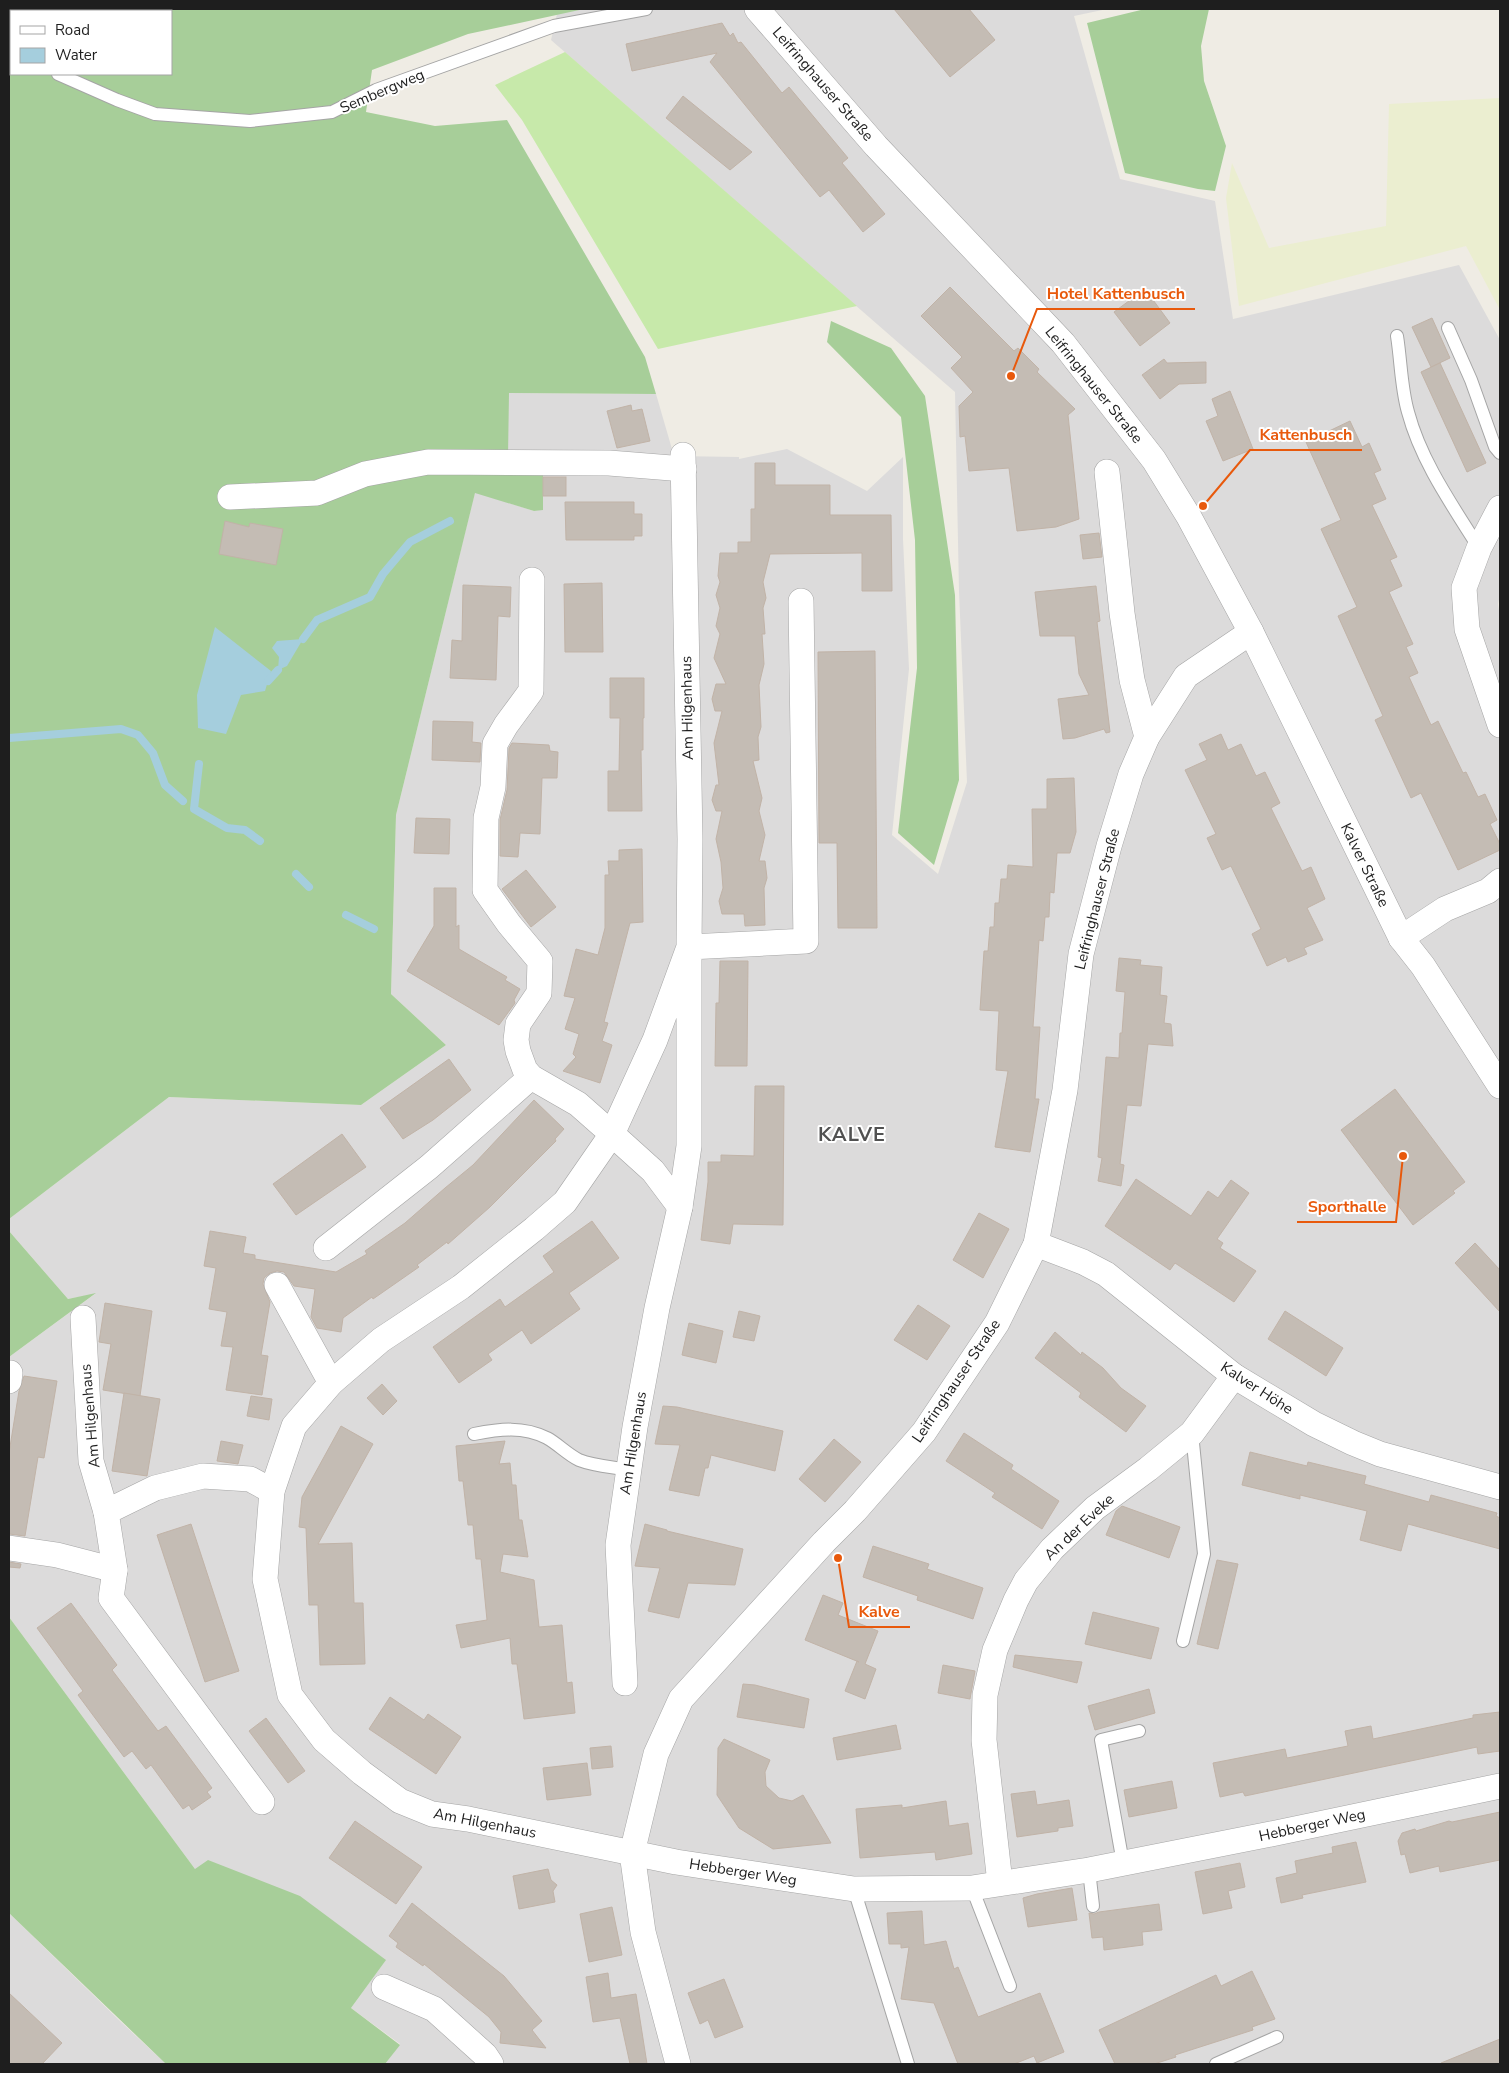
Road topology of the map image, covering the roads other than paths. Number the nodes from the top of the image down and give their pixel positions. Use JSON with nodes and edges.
{"nodes":[{"id":1,"x":646,"y":9,"type":"edge"},
{"id":2,"x":757,"y":9,"type":"edge"},
{"id":3,"x":60,"y":75,"type":"edge"},
{"id":4,"x":1448,"y":328,"type":"dead end"},
{"id":5,"x":1397,"y":336,"type":"dead end"},
{"id":6,"x":1500,"y":453,"type":"edge"},
{"id":7,"x":1107,"y":472,"type":"dead end"},
{"id":8,"x":230,"y":497,"type":"dead end"},
{"id":9,"x":1500,"y":508,"type":"edge"},
{"id":10,"x":1479,"y":548,"type":"junction"},
{"id":11,"x":532,"y":580,"type":"dead end"},
{"id":12,"x":801,"y":601,"type":"dead end"},
{"id":13,"x":1251,"y":632,"type":"junction"},
{"id":14,"x":1500,"y":725,"type":"edge"},
{"id":15,"x":1147,"y":737,"type":"junction"},
{"id":16,"x":1500,"y":881,"type":"edge"},
{"id":17,"x":1401,"y":938,"type":"junction"},
{"id":18,"x":688,"y":947,"type":"junction"},
{"id":19,"x":532,"y":1077,"type":"junction"},
{"id":20,"x":1500,"y":1086,"type":"edge"},
{"id":21,"x":612,"y":1134,"type":"junction"},
{"id":22,"x":680,"y":1206,"type":"junction"},
{"id":23,"x":1036,"y":1244,"type":"junction"},
{"id":24,"x":326,"y":1248,"type":"dead end"},
{"id":25,"x":277,"y":1285,"type":"dead end"},
{"id":26,"x":83,"y":1318,"type":"dead end"},
{"id":27,"x":1234,"y":1376,"type":"junction"},
{"id":28,"x":331,"y":1383,"type":"junction"},
{"id":29,"x":1192,"y":1433,"type":"junction"},
{"id":30,"x":474,"y":1434,"type":"dead end"},
{"id":31,"x":629,"y":1470,"type":"junction"},
{"id":32,"x":1500,"y":1487,"type":"edge"},
{"id":33,"x":272,"y":1491,"type":"junction"},
{"id":34,"x":106,"y":1512,"type":"junction"},
{"id":35,"x":9,"y":1548,"type":"edge"},
{"id":36,"x":115,"y":1570,"type":"junction"},
{"id":37,"x":1183,"y":1641,"type":"dead end"},
{"id":38,"x":625,"y":1684,"type":"dead end"},
{"id":39,"x":1139,"y":1731,"type":"dead end"},
{"id":40,"x":1500,"y":1786,"type":"edge"},
{"id":41,"x":262,"y":1802,"type":"dead end"},
{"id":42,"x":632,"y":1852,"type":"junction"},
{"id":43,"x":1123,"y":1863,"type":"junction"},
{"id":44,"x":1088,"y":1870,"type":"junction"},
{"id":45,"x":1000,"y":1883,"type":"junction"},
{"id":46,"x":972,"y":1888,"type":"junction"},
{"id":47,"x":854,"y":1889,"type":"junction"},
{"id":48,"x":1093,"y":1906,"type":"dead end"},
{"id":49,"x":1010,"y":1986,"type":"dead end"},
{"id":50,"x":384,"y":1987,"type":"dead end"},
{"id":51,"x":1277,"y":2037,"type":"dead end"},
{"id":52,"x":491,"y":2064,"type":"edge"},
{"id":53,"x":678,"y":2064,"type":"edge"},
{"id":54,"x":908,"y":2064,"type":"edge"},
{"id":55,"x":1216,"y":2064,"type":"edge"}],
"edges":[{"from":1,"to":3,"type":"lane","name":"Sembergweg"},
{"from":2,"to":13,"type":"street","name":"Leifringhauser Straße"},
{"from":4,"to":6,"type":"lane"},
{"from":5,"to":10,"type":"lane"},
{"from":7,"to":15,"type":"street"},
{"from":8,"to":18,"type":"street","name":"Am Hilgenhaus"},
{"from":9,"to":10,"type":"street"},
{"from":10,"to":14,"type":"street"},
{"from":11,"to":19,"type":"street"},
{"from":12,"to":18,"type":"street"},
{"from":13,"to":15,"type":"street","name":"Leifringhauser Straße"},
{"from":13,"to":17,"type":"street","name":"Kalver Straße"},
{"from":15,"to":23,"type":"street","name":"Leifringhauser Straße"},
{"from":16,"to":17,"type":"street"},
{"from":17,"to":20,"type":"street","name":"Kalver Straße"},
{"from":18,"to":21,"type":"street","name":"Am Hilgenhaus"},
{"from":18,"to":22,"type":"street","name":"Am Hilgenhaus"},
{"from":19,"to":21,"type":"street"},
{"from":19,"to":24,"type":"street"},
{"from":21,"to":22,"type":"street"},
{"from":21,"to":28,"type":"street","name":"Am Hilgenhaus"},
{"from":22,"to":31,"type":"street","name":"Am Hilgenhaus"},
{"from":23,"to":27,"type":"street","name":"Kalver Höhe"},
{"from":23,"to":42,"type":"street","name":"Leifringhauser Straße"},
{"from":25,"to":28,"type":"street"},
{"from":26,"to":34,"type":"street","name":"Am Hilgenhaus"},
{"from":27,"to":29,"type":"street","name":"An der Eveke"},
{"from":27,"to":32,"type":"street","name":"Kalver Höhe"},
{"from":28,"to":33,"type":"street","name":"Am Hilgenhaus"},
{"from":29,"to":37,"type":"lane"},
{"from":29,"to":45,"type":"street","name":"An der Eveke"},
{"from":30,"to":31,"type":"lane"},
{"from":31,"to":38,"type":"street","name":"Am Hilgenhaus"},
{"from":33,"to":34,"type":"street"},
{"from":33,"to":42,"type":"street","name":"Am Hilgenhaus"},
{"from":34,"to":36,"type":"street","name":"Am Hilgenhaus"},
{"from":35,"to":36,"type":"street"},
{"from":36,"to":41,"type":"street","name":"Am Hilgenhaus"},
{"from":39,"to":43,"type":"lane"},
{"from":40,"to":43,"type":"street","name":"Hebberger Weg"},
{"from":42,"to":47,"type":"street","name":"Hebberger Weg"},
{"from":42,"to":53,"type":"street","name":"Leifringhauser Straße"},
{"from":43,"to":44,"type":"street","name":"Hebberger Weg"},
{"from":44,"to":45,"type":"street","name":"Hebberger Weg"},
{"from":44,"to":48,"type":"lane"},
{"from":45,"to":46,"type":"street","name":"Hebberger Weg"},
{"from":46,"to":47,"type":"street","name":"Hebberger Weg"},
{"from":46,"to":49,"type":"lane"},
{"from":47,"to":54,"type":"lane"},
{"from":50,"to":52,"type":"street"},
{"from":51,"to":55,"type":"lane"}]}
